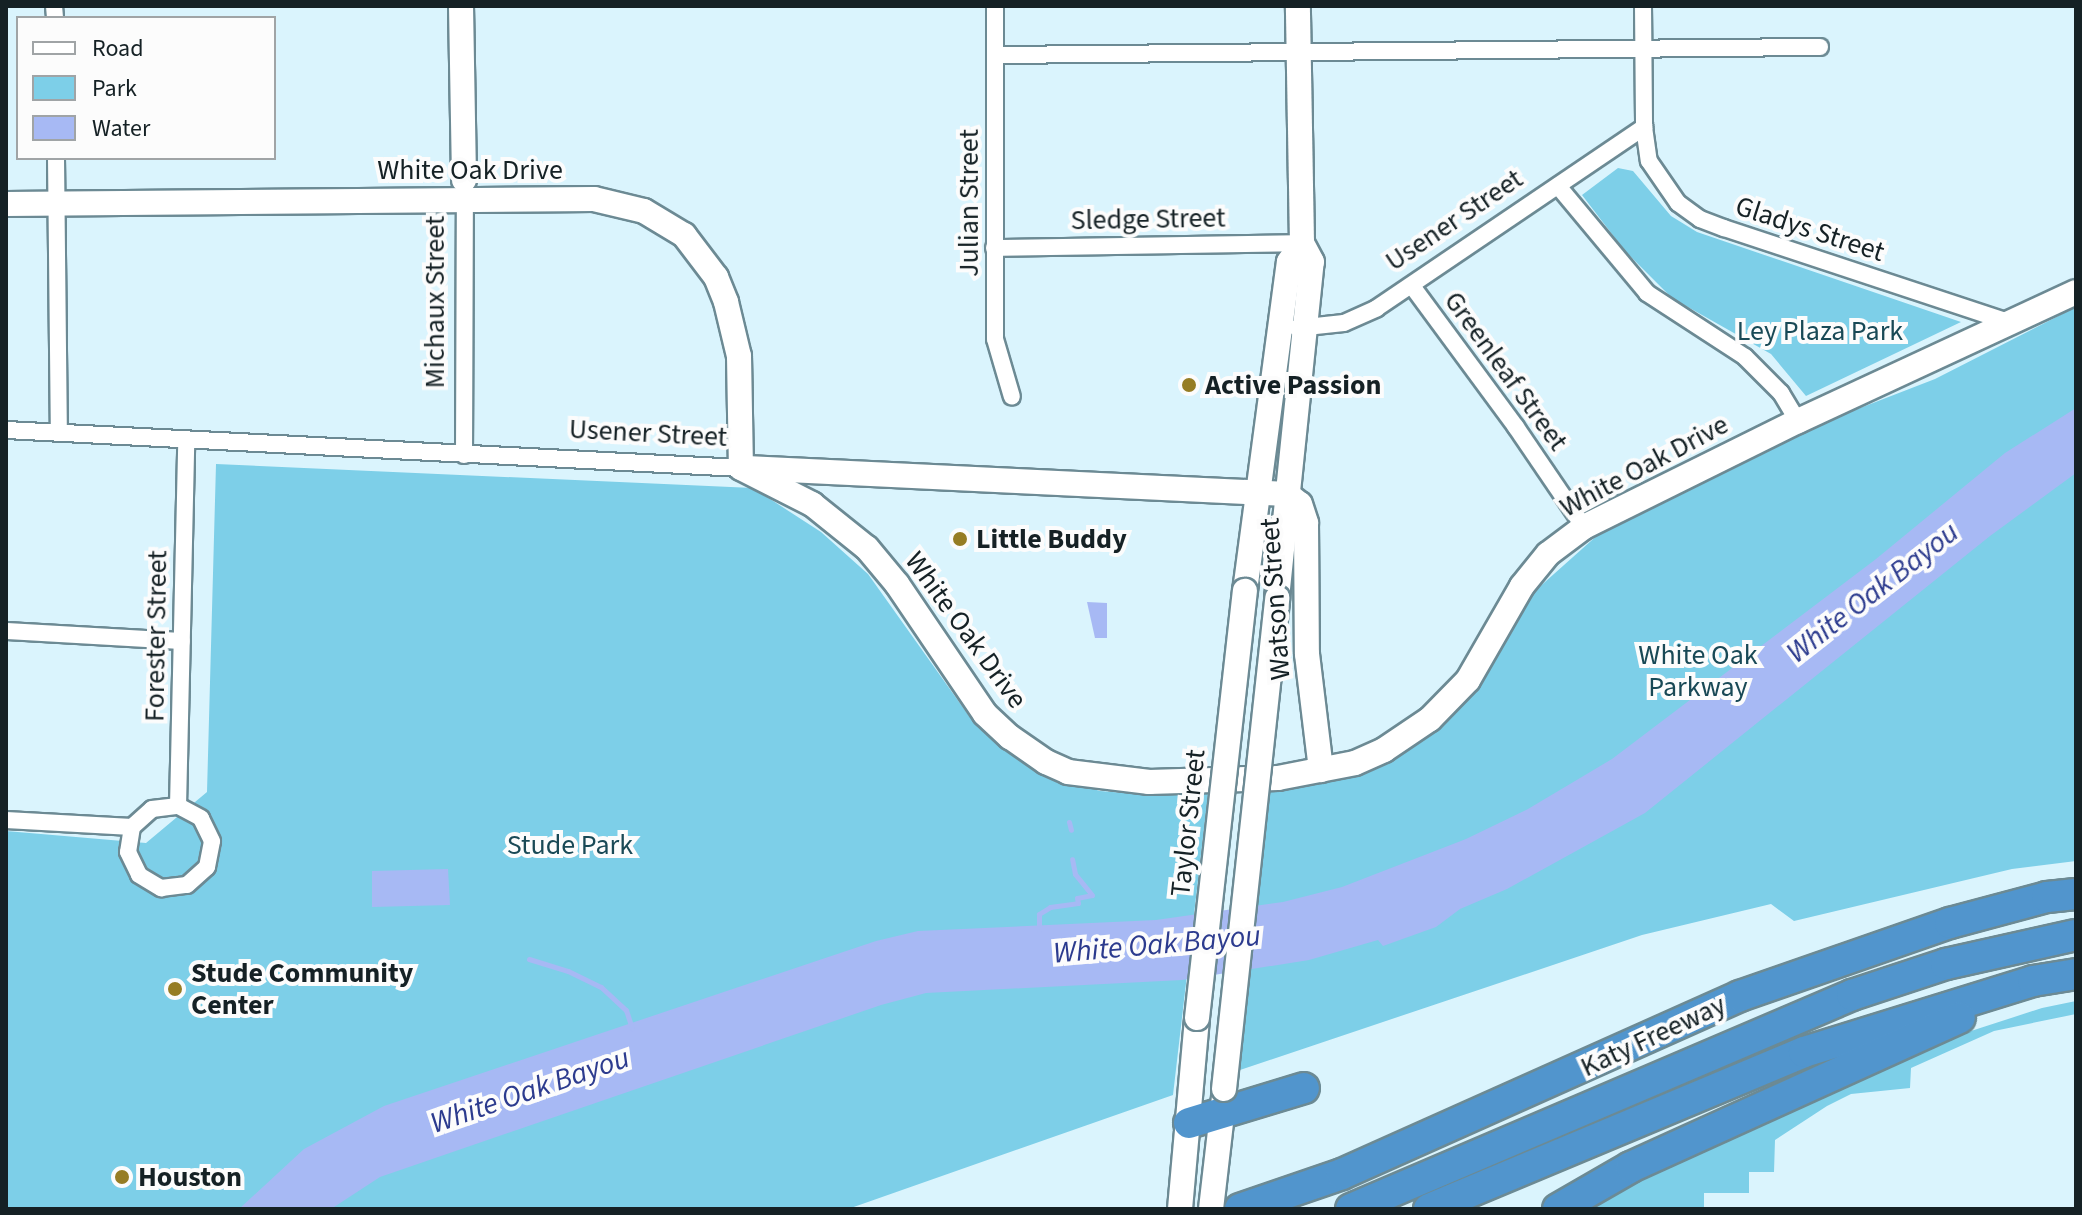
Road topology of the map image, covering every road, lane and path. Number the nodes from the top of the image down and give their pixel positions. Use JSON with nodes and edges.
{"nodes":[{"id":1,"x":461,"y":6,"type":"edge"},
{"id":2,"x":995,"y":6,"type":"edge"},
{"id":3,"x":1298,"y":6,"type":"edge"},
{"id":4,"x":1643,"y":6,"type":"edge"},
{"id":5,"x":1820,"y":47,"type":"dead end"},
{"id":6,"x":1644,"y":49,"type":"junction"},
{"id":7,"x":1299,"y":52,"type":"junction"},
{"id":8,"x":996,"y":55,"type":"junction"},
{"id":9,"x":1644,"y":127,"type":"junction"},
{"id":10,"x":56,"y":160,"type":"edge"},
{"id":11,"x":1558,"y":186,"type":"junction"},
{"id":12,"x":464,"y":189,"type":"junction"},
{"id":13,"x":56,"y":203,"type":"junction"},
{"id":14,"x":6,"y":204,"type":"edge"},
{"id":15,"x":1302,"y":243,"type":"junction"},
{"id":16,"x":994,"y":248,"type":"junction"},
{"id":17,"x":1412,"y":286,"type":"junction"},
{"id":18,"x":2076,"y":292,"type":"edge"},
{"id":19,"x":2012,"y":323,"type":"junction"},
{"id":20,"x":1282,"y":327,"type":"junction"},
{"id":21,"x":1307,"y":328,"type":"junction"},
{"id":22,"x":1012,"y":397,"type":"dead end"},
{"id":23,"x":1798,"y":421,"type":"junction"},
{"id":24,"x":6,"y":430,"type":"edge"},
{"id":25,"x":59,"y":433,"type":"junction"},
{"id":26,"x":186,"y":441,"type":"junction"},
{"id":27,"x":464,"y":455,"type":"junction"},
{"id":28,"x":741,"y":468,"type":"junction"},
{"id":29,"x":817,"y":469,"type":"junction"},
{"id":30,"x":1260,"y":492,"type":"junction"},
{"id":31,"x":1287,"y":494,"type":"junction"},
{"id":32,"x":812,"y":504,"type":"junction"},
{"id":33,"x":1584,"y":527,"type":"junction"},
{"id":34,"x":6,"y":631,"type":"edge"},
{"id":35,"x":182,"y":641,"type":"junction"},
{"id":36,"x":1321,"y":770,"type":"junction"},
{"id":37,"x":178,"y":806,"type":"junction"},
{"id":38,"x":6,"y":820,"type":"edge"},
{"id":39,"x":132,"y":827,"type":"junction"},
{"id":40,"x":2076,"y":894,"type":"edge"},
{"id":41,"x":2076,"y":935,"type":"edge"},
{"id":42,"x":2076,"y":974,"type":"edge"},
{"id":43,"x":2002,"y":990,"type":"junction"},
{"id":44,"x":1304,"y":1088,"type":"dead end"},
{"id":45,"x":1223,"y":1102,"type":"junction"},
{"id":46,"x":1190,"y":1110,"type":"junction"},
{"id":47,"x":1180,"y":1209,"type":"edge"},
{"id":48,"x":1211,"y":1209,"type":"edge"},
{"id":49,"x":1240,"y":1209,"type":"edge"},
{"id":50,"x":1351,"y":1209,"type":"edge"},
{"id":51,"x":1429,"y":1209,"type":"edge"},
{"id":52,"x":1558,"y":1209,"type":"edge"}],
"edges":[{"from":1,"to":12,"type":"street","name":"Michaux Street"},
{"from":2,"to":8,"type":"street","name":"Julian Street"},
{"from":3,"to":7,"type":"street","name":"Watson Street"},
{"from":4,"to":6,"type":"street","name":"Gladys Street"},
{"from":5,"to":6,"type":"street"},
{"from":6,"to":7,"type":"street"},
{"from":6,"to":9,"type":"street","name":"Gladys Street"},
{"from":7,"to":8,"type":"street"},
{"from":7,"to":15,"type":"street","name":"Watson Street"},
{"from":8,"to":16,"type":"street","name":"Julian Street"},
{"from":9,"to":11,"type":"street","name":"Usener Street"},
{"from":9,"to":19,"type":"street","name":"Gladys Street"},
{"from":10,"to":13,"type":"street"},
{"from":11,"to":17,"type":"street","name":"Usener Street"},
{"from":11,"to":23,"type":"street"},
{"from":12,"to":13,"type":"street","name":"White Oak Drive"},
{"from":12,"to":27,"type":"street","name":"Michaux Street"},
{"from":12,"to":28,"type":"street","name":"White Oak Drive"},
{"from":13,"to":14,"type":"street","name":"White Oak Drive"},
{"from":13,"to":25,"type":"street"},
{"from":15,"to":16,"type":"street","name":"Sledge Street"},
{"from":15,"to":20,"type":"street","name":"Watson Street"},
{"from":15,"to":21,"type":"street","name":"Watson Street"},
{"from":16,"to":22,"type":"street","name":"Julian Street"},
{"from":17,"to":21,"type":"street","name":"Usener Street"},
{"from":17,"to":33,"type":"street","name":"Greenleaf Street"},
{"from":18,"to":19,"type":"street","name":"White Oak Drive"},
{"from":19,"to":23,"type":"street","name":"White Oak Drive"},
{"from":20,"to":21,"type":"street","name":"Usener Street"},
{"from":20,"to":30,"type":"street","name":"Watson Street"},
{"from":21,"to":31,"type":"street","name":"Watson Street"},
{"from":23,"to":33,"type":"street","name":"White Oak Drive"},
{"from":24,"to":25,"type":"street","name":"Usener Street"},
{"from":25,"to":26,"type":"street","name":"Usener Street"},
{"from":26,"to":27,"type":"street","name":"Usener Street"},
{"from":26,"to":35,"type":"street","name":"Forester Street"},
{"from":27,"to":28,"type":"street","name":"Usener Street"},
{"from":28,"to":29,"type":"street","name":"Usener Street"},
{"from":28,"to":32,"type":"street","name":"White Oak Drive"},
{"from":29,"to":30,"type":"street","name":"Usener Street"},
{"from":29,"to":32,"type":"street"},
{"from":30,"to":31,"type":"street","name":"Usener Street"},
{"from":30,"to":46,"type":"street","name":"Taylor Street","bridge":true},
{"from":31,"to":36,"type":"street","name":"Watson Street"},
{"from":31,"to":45,"type":"street","bridge":true},
{"from":32,"to":36,"type":"street","name":"White Oak Drive"},
{"from":33,"to":36,"type":"street","name":"White Oak Drive"},
{"from":34,"to":35,"type":"street"},
{"from":35,"to":37,"type":"street","name":"Forester Street"},
{"from":37,"to":39,"type":"street"},
{"from":37,"to":39,"type":"street"},
{"from":38,"to":39,"type":"street"},
{"from":40,"to":49,"type":"highway","name":"Katy Freeway"},
{"from":41,"to":50,"type":"highway"},
{"from":42,"to":43,"type":"highway"},
{"from":43,"to":51,"type":"highway"},
{"from":43,"to":52,"type":"highway"},
{"from":44,"to":45,"type":"highway"},
{"from":45,"to":46,"type":"highway"},
{"from":45,"to":48,"type":"street"},
{"from":46,"to":47,"type":"street","name":"Taylor Street"}]}
